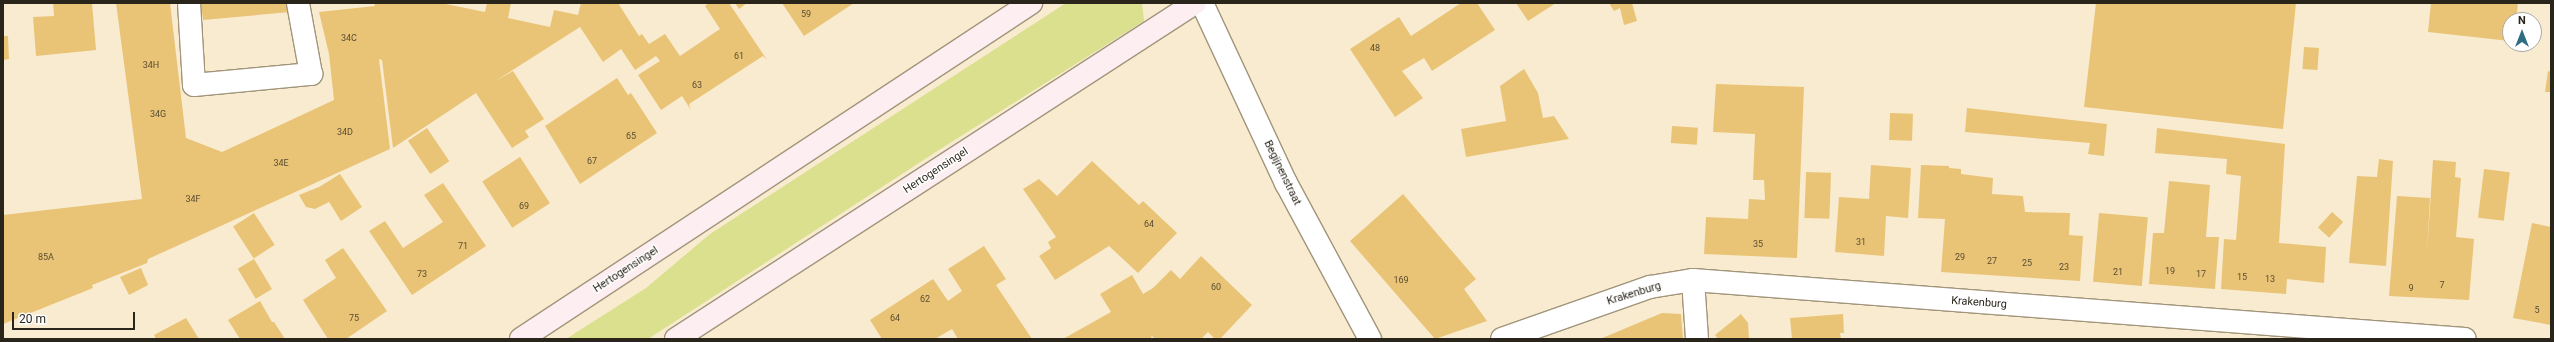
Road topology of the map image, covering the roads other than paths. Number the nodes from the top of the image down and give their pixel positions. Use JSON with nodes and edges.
{"nodes":[{"id":1,"x":189,"y":3,"type":"edge"},
{"id":2,"x":298,"y":3,"type":"edge"},
{"id":3,"x":1031,"y":3,"type":"edge"},
{"id":4,"x":1195,"y":3,"type":"edge"},
{"id":5,"x":1202,"y":3,"type":"edge"},
{"id":6,"x":1692,"y":280,"type":"junction"},
{"id":7,"x":521,"y":339,"type":"edge"},
{"id":8,"x":676,"y":339,"type":"edge"},
{"id":9,"x":1370,"y":339,"type":"edge"},
{"id":10,"x":1502,"y":339,"type":"edge"},
{"id":11,"x":1697,"y":339,"type":"edge"},
{"id":12,"x":2465,"y":339,"type":"edge"}],
"edges":[{"from":1,"to":2,"type":"street"},
{"from":3,"to":7,"type":"main road","name":"Hertogensingel"},
{"from":4,"to":8,"type":"main road","name":"Hertogensingel"},
{"from":5,"to":9,"type":"street","name":"Begijnenstraat"},
{"from":6,"to":10,"type":"street","name":"Krakenburg"},
{"from":6,"to":11,"type":"street"},
{"from":6,"to":12,"type":"street","name":"Krakenburg"}]}
